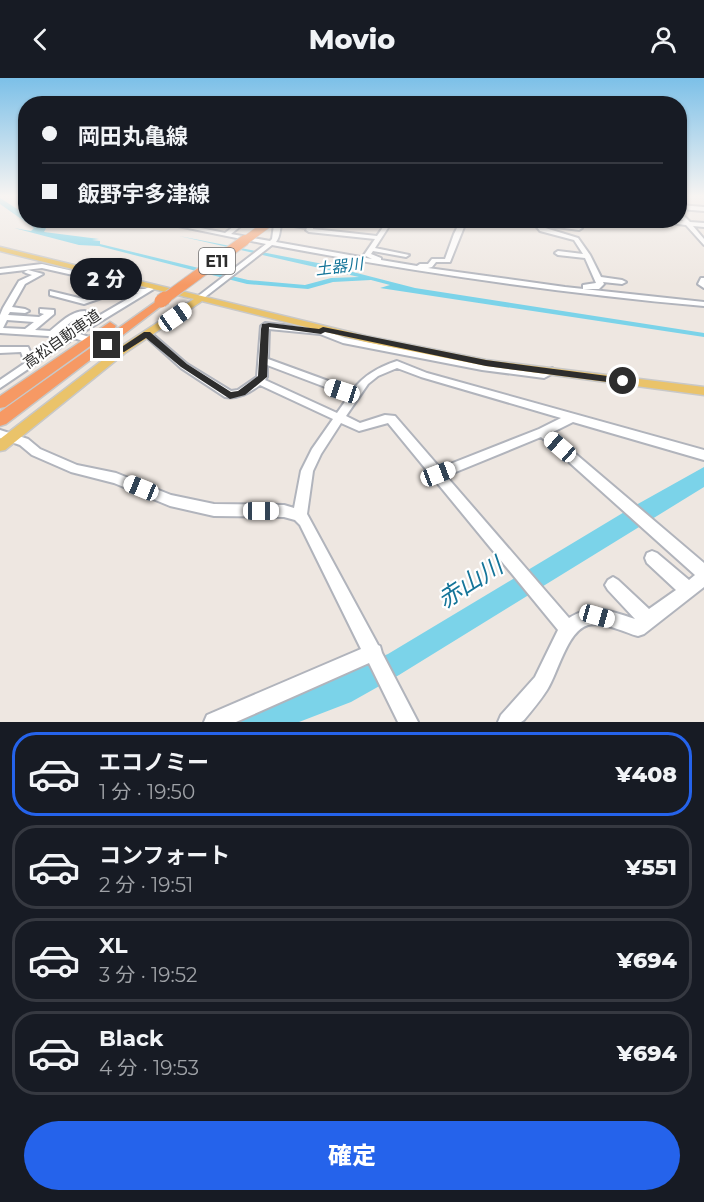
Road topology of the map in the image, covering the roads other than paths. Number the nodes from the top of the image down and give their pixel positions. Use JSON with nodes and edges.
{"nodes":[{"id":1,"x":704,"y":225,"type":"edge"},
{"id":2,"x":689,"y":226,"type":"joint"},
{"id":3,"x":191,"y":228,"type":"edge"},
{"id":4,"x":235,"y":228,"type":"edge"},
{"id":5,"x":250,"y":228,"type":"edge"},
{"id":6,"x":260,"y":228,"type":"edge"},
{"id":7,"x":277,"y":228,"type":"edge"},
{"id":8,"x":310,"y":228,"type":"edge"},
{"id":9,"x":386,"y":228,"type":"edge"},
{"id":10,"x":459,"y":228,"type":"edge"},
{"id":11,"x":544,"y":228,"type":"edge"},
{"id":12,"x":226,"y":235,"type":"junction"},
{"id":13,"x":569,"y":237,"type":"junction"},
{"id":14,"x":380,"y":238,"type":"junction"},
{"id":15,"x":585,"y":238,"type":"dead end"},
{"id":16,"x":272,"y":243,"type":"junction"},
{"id":17,"x":704,"y":243,"type":"edge"},
{"id":18,"x":0,"y":249,"type":"edge"},
{"id":19,"x":372,"y":249,"type":"junction"},
{"id":20,"x":16,"y":252,"type":"junction"},
{"id":21,"x":558,"y":253,"type":"dead end"},
{"id":22,"x":406,"y":255,"type":"dead end"},
{"id":23,"x":587,"y":256,"type":"junction"},
{"id":24,"x":42,"y":266,"type":"junction"},
{"id":25,"x":398,"y":266,"type":"junction"},
{"id":26,"x":0,"y":271,"type":"edge"},
{"id":27,"x":123,"y":279,"type":"junction"},
{"id":28,"x":598,"y":279,"type":"junction"},
{"id":29,"x":704,"y":280,"type":"edge"},
{"id":30,"x":622,"y":282,"type":"dead end"},
{"id":31,"x":704,"y":286,"type":"edge"},
{"id":32,"x":558,"y":287,"type":"junction"},
{"id":33,"x":53,"y":293,"type":"dead end"},
{"id":34,"x":152,"y":294,"type":"junction"},
{"id":35,"x":203,"y":297,"type":"junction"},
{"id":36,"x":704,"y":304,"type":"edge"},
{"id":37,"x":25,"y":311,"type":"dead end"},
{"id":38,"x":82,"y":313,"type":"dead end"},
{"id":39,"x":3,"y":321,"type":"edge"},
{"id":40,"x":322,"y":331,"type":"junction"},
{"id":41,"x":27,"y":332,"type":"junction"},
{"id":42,"x":54,"y":333,"type":"junction"},
{"id":43,"x":147,"y":334,"type":"junction"},
{"id":44,"x":72,"y":335,"type":"junction"},
{"id":45,"x":86,"y":339,"type":"dead end"},
{"id":46,"x":107,"y":345,"type":"dead end"},
{"id":47,"x":124,"y":349,"type":"junction"},
{"id":48,"x":0,"y":350,"type":"edge"},
{"id":49,"x":263,"y":360,"type":"junction"},
{"id":50,"x":30,"y":364,"type":"junction"},
{"id":51,"x":259,"y":381,"type":"junction"},
{"id":52,"x":0,"y":385,"type":"edge"},
{"id":53,"x":704,"y":391,"type":"edge"},
{"id":54,"x":356,"y":395,"type":"junction"},
{"id":55,"x":0,"y":403,"type":"edge"},
{"id":56,"x":573,"y":417,"type":"junction"},
{"id":57,"x":338,"y":419,"type":"junction"},
{"id":58,"x":0,"y":420,"type":"edge"},
{"id":59,"x":543,"y":432,"type":"junction"},
{"id":60,"x":6,"y":435,"type":"edge"},
{"id":61,"x":0,"y":446,"type":"edge"},
{"id":62,"x":704,"y":455,"type":"edge"},
{"id":63,"x":438,"y":474,"type":"junction"},
{"id":64,"x":300,"y":516,"type":"junction"},
{"id":65,"x":652,"y":558,"type":"dead end"},
{"id":66,"x":704,"y":573,"type":"edge"},
{"id":67,"x":704,"y":578,"type":"edge"},
{"id":68,"x":614,"y":585,"type":"dead end"},
{"id":69,"x":688,"y":590,"type":"junction"},
{"id":70,"x":648,"y":620,"type":"junction"},
{"id":71,"x":568,"y":629,"type":"junction"},
{"id":72,"x":374,"y":652,"type":"junction"},
{"id":73,"x":214,"y":722,"type":"edge"},
{"id":74,"x":408,"y":722,"type":"edge"},
{"id":75,"x":508,"y":722,"type":"edge"}],
"edges":[{"from":1,"to":2,"type":"street"},
{"from":2,"to":17,"type":"street"},
{"from":3,"to":12,"type":"street"},
{"from":4,"to":12,"type":"street"},
{"from":5,"to":34,"type":"highway","name":"高松自動車道","number":"E11"},
{"from":6,"to":34,"type":"highway","name":"高松自動車道","number":"E11","bridge":true},
{"from":7,"to":16,"type":"street"},
{"from":8,"to":14,"type":"street"},
{"from":9,"to":14,"type":"street"},
{"from":10,"to":25,"type":"street"},
{"from":11,"to":13,"type":"street"},
{"from":12,"to":16,"type":"street"},
{"from":13,"to":15,"type":"street"},
{"from":13,"to":23,"type":"street"},
{"from":14,"to":19,"type":"street"},
{"from":16,"to":25,"type":"street"},
{"from":16,"to":35,"type":"street"},
{"from":18,"to":20,"type":"main road"},
{"from":19,"to":22,"type":"street"},
{"from":19,"to":25,"type":"street"},
{"from":20,"to":24,"type":"street"},
{"from":20,"to":27,"type":"main road"},
{"from":21,"to":23,"type":"street"},
{"from":23,"to":28,"type":"street"},
{"from":24,"to":26,"type":"street"},
{"from":24,"to":27,"type":"street"},
{"from":25,"to":32,"type":"street"},
{"from":26,"to":39,"type":"street"},
{"from":27,"to":34,"type":"main road"},
{"from":28,"to":30,"type":"street"},
{"from":28,"to":32,"type":"street"},
{"from":29,"to":31,"type":"street"},
{"from":32,"to":36,"type":"street"},
{"from":33,"to":34,"type":"street"},
{"from":34,"to":35,"type":"main road"},
{"from":34,"to":44,"type":"street"},
{"from":34,"to":55,"type":"highway","name":"高松自動車道","number":"E11"},
{"from":34,"to":58,"type":"highway","name":"高松自動車道","number":"E11"},
{"from":35,"to":40,"type":"main road"},
{"from":35,"to":43,"type":"main road"},
{"from":37,"to":39,"type":"street"},
{"from":38,"to":42,"type":"street"},
{"from":39,"to":41,"type":"street"},
{"from":39,"to":41,"type":"street"},
{"from":40,"to":49,"type":"street"},
{"from":40,"to":53,"type":"main road"},
{"from":41,"to":42,"type":"street"},
{"from":42,"to":44,"type":"street"},
{"from":43,"to":47,"type":"main road"},
{"from":43,"to":51,"type":"street"},
{"from":44,"to":45,"type":"street"},
{"from":44,"to":50,"type":"street"},
{"from":46,"to":47,"type":"street"},
{"from":47,"to":60,"type":"main road"},
{"from":48,"to":50,"type":"street"},
{"from":49,"to":51,"type":"street"},
{"from":49,"to":54,"type":"street"},
{"from":50,"to":52,"type":"street"},
{"from":51,"to":57,"type":"street"},
{"from":54,"to":56,"type":"street"},
{"from":54,"to":57,"type":"street"},
{"from":56,"to":59,"type":"street"},
{"from":56,"to":62,"type":"street"},
{"from":57,"to":63,"type":"street"},
{"from":57,"to":64,"type":"street"},
{"from":59,"to":63,"type":"street"},
{"from":59,"to":66,"type":"street"},
{"from":60,"to":61,"type":"main road"},
{"from":60,"to":64,"type":"street"},
{"from":63,"to":71,"type":"street"},
{"from":64,"to":72,"type":"street"},
{"from":65,"to":69,"type":"street"},
{"from":67,"to":69,"type":"street"},
{"from":68,"to":70,"type":"street"},
{"from":69,"to":70,"type":"street"},
{"from":70,"to":71,"type":"street"},
{"from":71,"to":75,"type":"street"},
{"from":72,"to":73,"type":"street"},
{"from":72,"to":74,"type":"street"}]}
